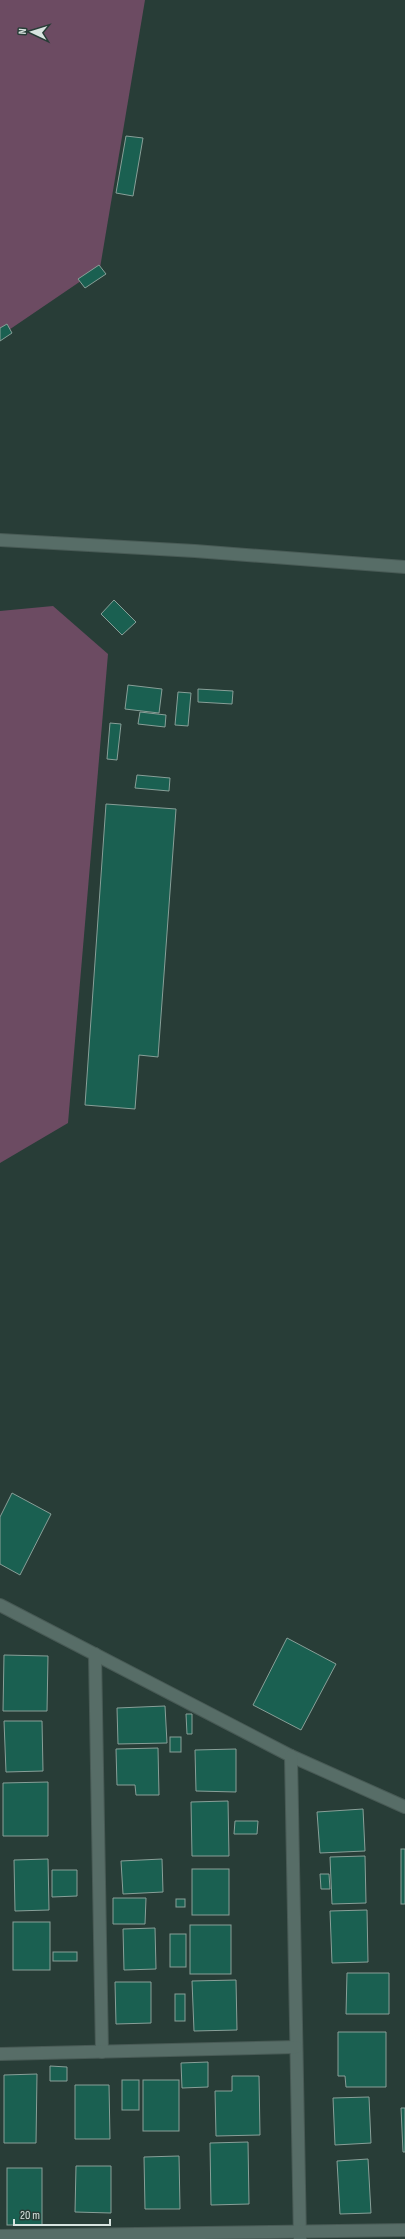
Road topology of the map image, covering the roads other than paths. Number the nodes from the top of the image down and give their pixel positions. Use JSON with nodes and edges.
{"nodes":[{"id":1,"x":0,"y":540,"type":"edge"},
{"id":2,"x":405,"y":567,"type":"edge"},
{"id":3,"x":0,"y":1605,"type":"edge"},
{"id":4,"x":95,"y":1654,"type":"junction"},
{"id":5,"x":291,"y":1756,"type":"junction"},
{"id":6,"x":405,"y":1807,"type":"edge"},
{"id":7,"x":296,"y":2047,"type":"junction"},
{"id":8,"x":102,"y":2052,"type":"junction"},
{"id":9,"x":0,"y":2054,"type":"edge"},
{"id":10,"x":405,"y":2230,"type":"edge"},
{"id":11,"x":300,"y":2235,"type":"edge"},
{"id":12,"x":0,"y":2236,"type":"edge"},
{"id":13,"x":106,"y":2237,"type":"edge"}],
"edges":[{"from":1,"to":2,"type":"street"},
{"from":3,"to":4,"type":"street"},
{"from":4,"to":5,"type":"street"},
{"from":4,"to":8,"type":"street"},
{"from":5,"to":6,"type":"street"},
{"from":5,"to":7,"type":"street"},
{"from":7,"to":8,"type":"street"},
{"from":7,"to":11,"type":"street"},
{"from":8,"to":9,"type":"street"},
{"from":10,"to":11,"type":"street"},
{"from":11,"to":13,"type":"street"},
{"from":12,"to":13,"type":"street"}]}
